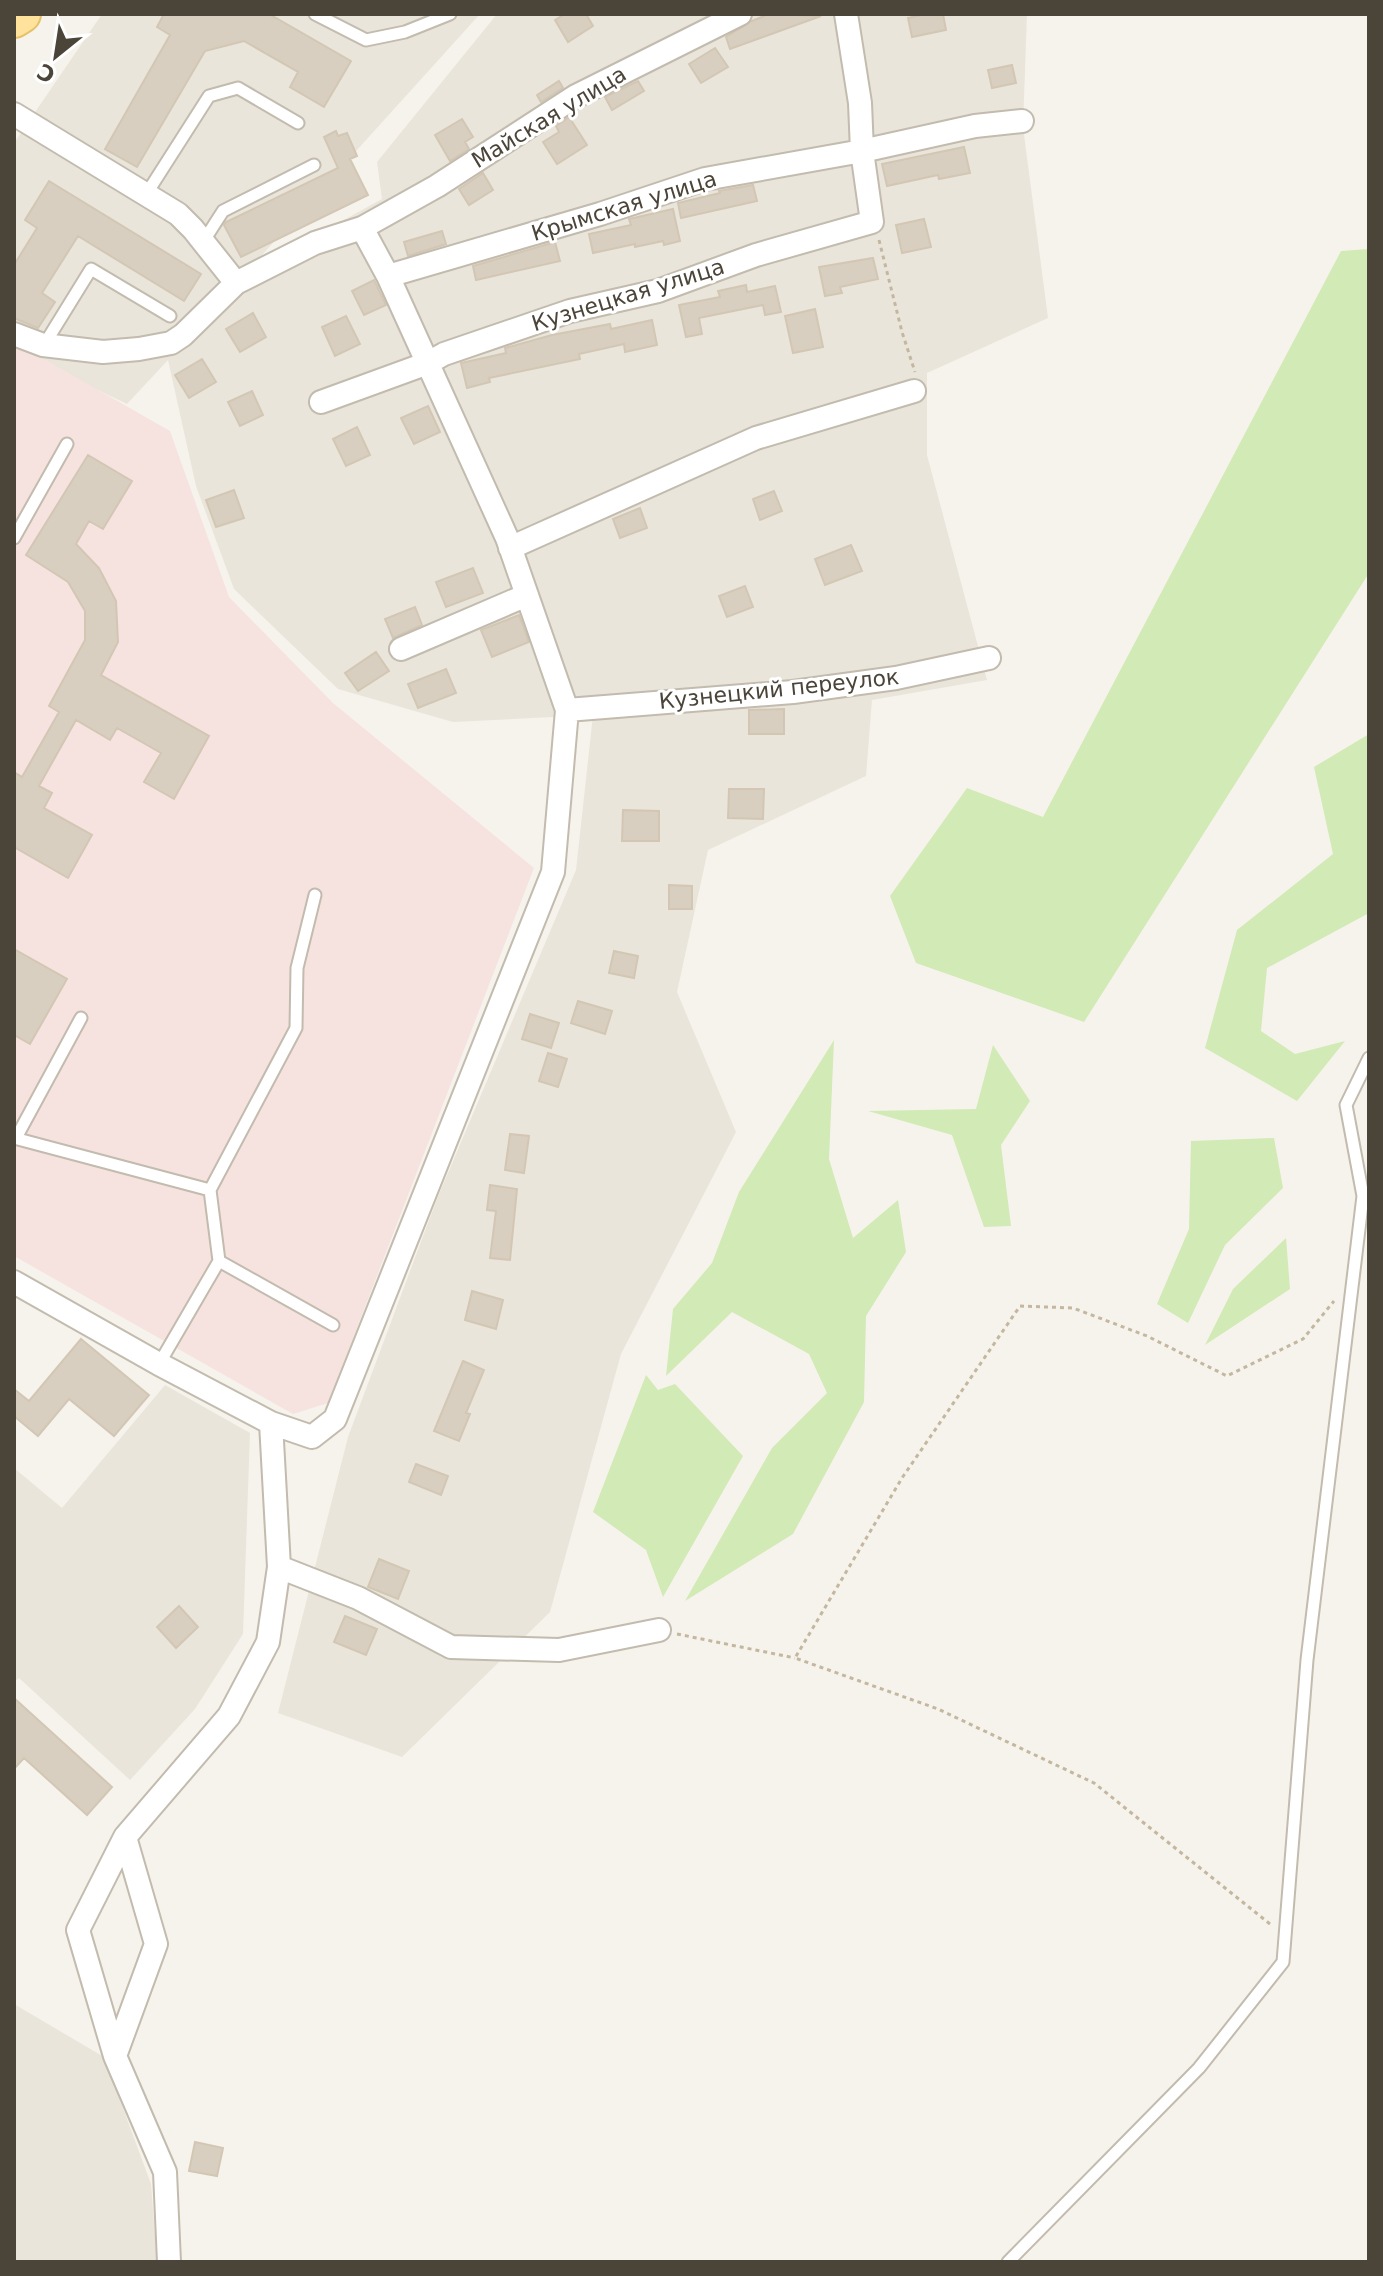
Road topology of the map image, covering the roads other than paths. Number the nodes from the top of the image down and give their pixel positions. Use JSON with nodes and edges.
{"nodes":[{"id":1,"x":22,"y":14,"type":"edge"},
{"id":2,"x":315,"y":14,"type":"edge"},
{"id":3,"x":450,"y":14,"type":"edge"},
{"id":4,"x":740,"y":14,"type":"edge"},
{"id":5,"x":846,"y":14,"type":"edge"},
{"id":6,"x":14,"y":19,"type":"edge"},
{"id":7,"x":14,"y":114,"type":"edge"},
{"id":8,"x":1022,"y":121,"type":"dead end"},
{"id":9,"x":298,"y":123,"type":"dead end"},
{"id":10,"x":862,"y":151,"type":"junction"},
{"id":11,"x":314,"y":165,"type":"dead end"},
{"id":12,"x":147,"y":193,"type":"junction"},
{"id":13,"x":362,"y":228,"type":"junction"},
{"id":14,"x":203,"y":242,"type":"junction"},
{"id":15,"x":388,"y":276,"type":"junction"},
{"id":16,"x":236,"y":283,"type":"junction"},
{"id":17,"x":170,"y":316,"type":"dead end"},
{"id":18,"x":14,"y":334,"type":"edge"},
{"id":19,"x":43,"y":345,"type":"junction"},
{"id":20,"x":428,"y":363,"type":"junction"},
{"id":21,"x":914,"y":391,"type":"road end"},
{"id":22,"x":321,"y":402,"type":"dead end"},
{"id":23,"x":67,"y":444,"type":"dead end"},
{"id":24,"x":14,"y":538,"type":"edge"},
{"id":25,"x":510,"y":548,"type":"junction"},
{"id":26,"x":527,"y":595,"type":"junction"},
{"id":27,"x":401,"y":649,"type":"dead end"},
{"id":28,"x":989,"y":658,"type":"dead end"},
{"id":29,"x":567,"y":710,"type":"junction"},
{"id":30,"x":315,"y":895,"type":"dead end"},
{"id":31,"x":81,"y":1018,"type":"dead end"},
{"id":32,"x":1369,"y":1058,"type":"edge"},
{"id":33,"x":15,"y":1138,"type":"edge"},
{"id":34,"x":210,"y":1190,"type":"junction"},
{"id":35,"x":219,"y":1261,"type":"junction"},
{"id":36,"x":14,"y":1282,"type":"edge"},
{"id":37,"x":333,"y":1325,"type":"dead end"},
{"id":38,"x":159,"y":1364,"type":"junction"},
{"id":39,"x":271,"y":1423,"type":"junction"},
{"id":40,"x":279,"y":1567,"type":"junction"},
{"id":41,"x":659,"y":1630,"type":"road end"},
{"id":42,"x":125,"y":1837,"type":"junction"},
{"id":43,"x":115,"y":2056,"type":"junction"},
{"id":44,"x":169,"y":2262,"type":"edge"},
{"id":45,"x":1008,"y":2262,"type":"edge"}],
"edges":[{"from":1,"to":6,"type":"main road"},
{"from":2,"to":3,"type":"lane"},
{"from":4,"to":13,"type":"street","name":"Майская улица"},
{"from":5,"to":10,"type":"street"},
{"from":7,"to":12,"type":"street"},
{"from":8,"to":10,"type":"street","name":"Крымская улица"},
{"from":9,"to":12,"type":"lane"},
{"from":10,"to":15,"type":"street","name":"Крымская улица"},
{"from":10,"to":20,"type":"street","name":"Кузнецкая улица"},
{"from":11,"to":14,"type":"lane"},
{"from":12,"to":14,"type":"street"},
{"from":13,"to":15,"type":"street"},
{"from":13,"to":16,"type":"street","name":"Майская улица"},
{"from":14,"to":16,"type":"street"},
{"from":15,"to":20,"type":"street"},
{"from":16,"to":19,"type":"street","name":"Майская улица"},
{"from":17,"to":19,"type":"lane"},
{"from":18,"to":19,"type":"street","name":"Майская улица"},
{"from":20,"to":22,"type":"street","name":"Кузнецкая улица"},
{"from":20,"to":25,"type":"street"},
{"from":21,"to":25,"type":"street"},
{"from":23,"to":24,"type":"lane"},
{"from":25,"to":26,"type":"street"},
{"from":26,"to":27,"type":"street"},
{"from":26,"to":29,"type":"street"},
{"from":28,"to":29,"type":"street","name":"Кузнецкий переулок"},
{"from":29,"to":39,"type":"street"},
{"from":30,"to":34,"type":"lane"},
{"from":31,"to":33,"type":"lane"},
{"from":32,"to":45,"type":"lane"},
{"from":33,"to":34,"type":"lane"},
{"from":34,"to":35,"type":"lane"},
{"from":35,"to":37,"type":"lane"},
{"from":35,"to":38,"type":"lane"},
{"from":36,"to":38,"type":"street"},
{"from":38,"to":39,"type":"street"},
{"from":39,"to":40,"type":"street"},
{"from":40,"to":41,"type":"street"},
{"from":40,"to":42,"type":"street"},
{"from":42,"to":43,"type":"street"},
{"from":42,"to":43,"type":"street"},
{"from":43,"to":44,"type":"street"}]}
